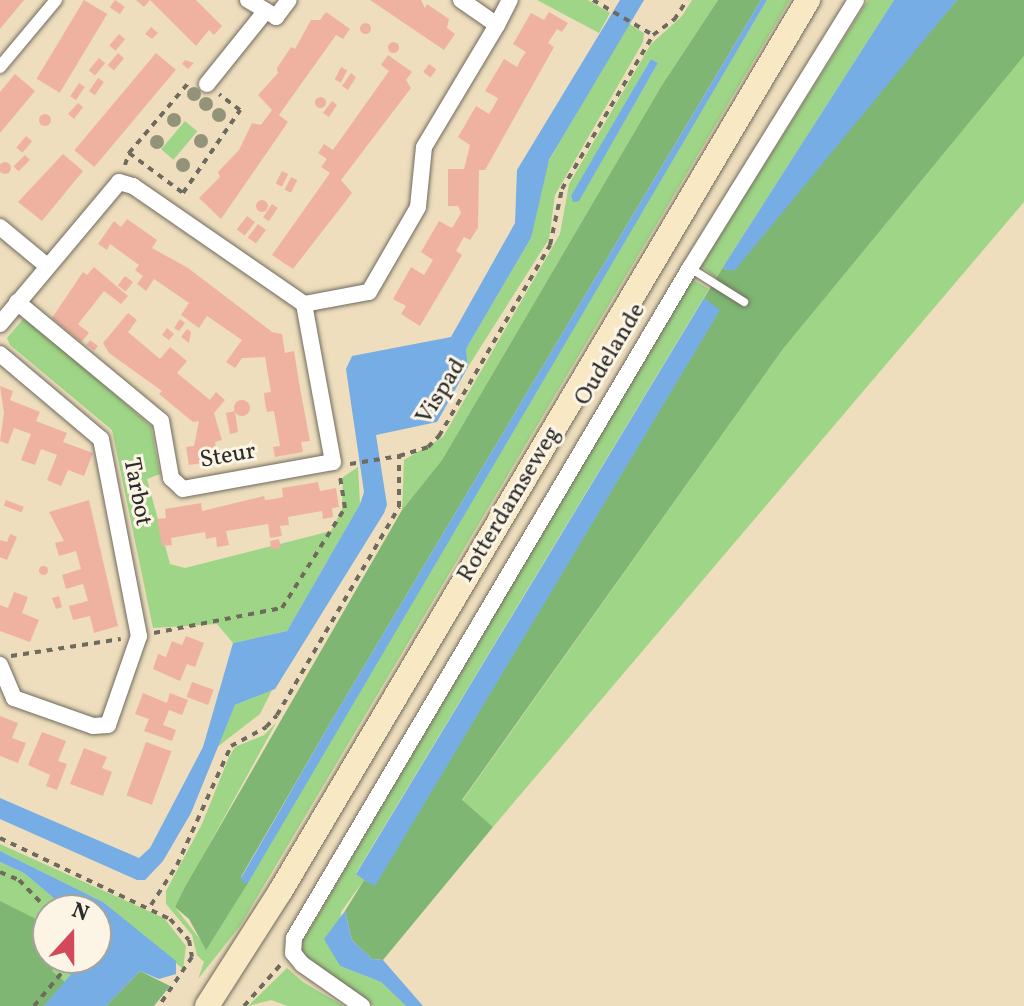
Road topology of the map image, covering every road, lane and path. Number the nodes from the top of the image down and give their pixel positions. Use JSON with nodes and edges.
{"nodes":[{"id":1,"x":56,"y":0,"type":"edge"},
{"id":2,"x":248,"y":0,"type":"edge"},
{"id":3,"x":289,"y":0,"type":"edge"},
{"id":4,"x":461,"y":0,"type":"edge"},
{"id":5,"x":510,"y":0,"type":"edge"},
{"id":6,"x":593,"y":0,"type":"edge"},
{"id":7,"x":687,"y":0,"type":"edge"},
{"id":8,"x":808,"y":0,"type":"edge"},
{"id":9,"x":856,"y":0,"type":"edge"},
{"id":10,"x":264,"y":13,"type":"junction"},
{"id":11,"x":497,"y":25,"type":"junction"},
{"id":12,"x":653,"y":35,"type":"junction"},
{"id":13,"x":0,"y":67,"type":"edge"},
{"id":14,"x":207,"y":84,"type":"junction"},
{"id":15,"x":129,"y":153,"type":"junction"},
{"id":16,"x":119,"y":182,"type":"junction"},
{"id":17,"x":0,"y":227,"type":"edge"},
{"id":18,"x":46,"y":265,"type":"junction"},
{"id":19,"x":690,"y":268,"type":"junction"},
{"id":20,"x":17,"y":302,"type":"junction"},
{"id":21,"x":744,"y":302,"type":"dead end"},
{"id":22,"x":304,"y":304,"type":"junction"},
{"id":23,"x":0,"y":324,"type":"edge"},
{"id":24,"x":0,"y":354,"type":"edge"},
{"id":25,"x":399,"y":456,"type":"junction"},
{"id":26,"x":341,"y":463,"type":"junction"},
{"id":27,"x":139,"y":636,"type":"junction"},
{"id":28,"x":0,"y":666,"type":"edge"},
{"id":29,"x":0,"y":838,"type":"edge"},
{"id":30,"x":0,"y":872,"type":"edge"},
{"id":31,"x":33,"y":894,"type":"edge"},
{"id":32,"x":151,"y":905,"type":"junction"},
{"id":33,"x":293,"y":953,"type":"junction"},
{"id":34,"x":61,"y":974,"type":"edge"},
{"id":35,"x":34,"y":1006,"type":"edge"},
{"id":36,"x":159,"y":1006,"type":"edge"},
{"id":37,"x":207,"y":1006,"type":"edge"},
{"id":38,"x":244,"y":1006,"type":"edge"},
{"id":39,"x":362,"y":1006,"type":"edge"}],
"edges":[{"from":1,"to":13,"type":"street"},
{"from":2,"to":10,"type":"street"},
{"from":3,"to":10,"type":"street"},
{"from":4,"to":11,"type":"street"},
{"from":5,"to":11,"type":"street"},
{"from":6,"to":12,"type":"path"},
{"from":7,"to":12,"type":"path","name":"Vispad"},
{"from":8,"to":37,"type":"main road","name":"Rotterdamseweg"},
{"from":9,"to":19,"type":"street","name":"Oudelande"},
{"from":10,"to":14,"type":"street"},
{"from":11,"to":22,"type":"street"},
{"from":12,"to":25,"type":"path","name":"Vispad"},
{"from":14,"to":15,"type":"path"},
{"from":14,"to":15,"type":"path"},
{"from":15,"to":16,"type":"path"},
{"from":16,"to":18,"type":"street"},
{"from":16,"to":22,"type":"street"},
{"from":17,"to":18,"type":"street"},
{"from":18,"to":20,"type":"street"},
{"from":19,"to":21,"type":"lane"},
{"from":19,"to":33,"type":"street","name":"Oudelande"},
{"from":20,"to":23,"type":"street"},
{"from":20,"to":26,"type":"street","name":"Steur"},
{"from":22,"to":26,"type":"street"},
{"from":24,"to":27,"type":"street","name":"Tarbot"},
{"from":25,"to":26,"type":"path","name":"Vispad"},
{"from":25,"to":32,"type":"path"},
{"from":26,"to":27,"type":"path"},
{"from":27,"to":28,"type":"path"},
{"from":27,"to":28,"type":"street"},
{"from":29,"to":32,"type":"path"},
{"from":30,"to":31,"type":"path"},
{"from":32,"to":36,"type":"path"},
{"from":33,"to":38,"type":"path"},
{"from":33,"to":39,"type":"street"},
{"from":34,"to":35,"type":"path"}]}
